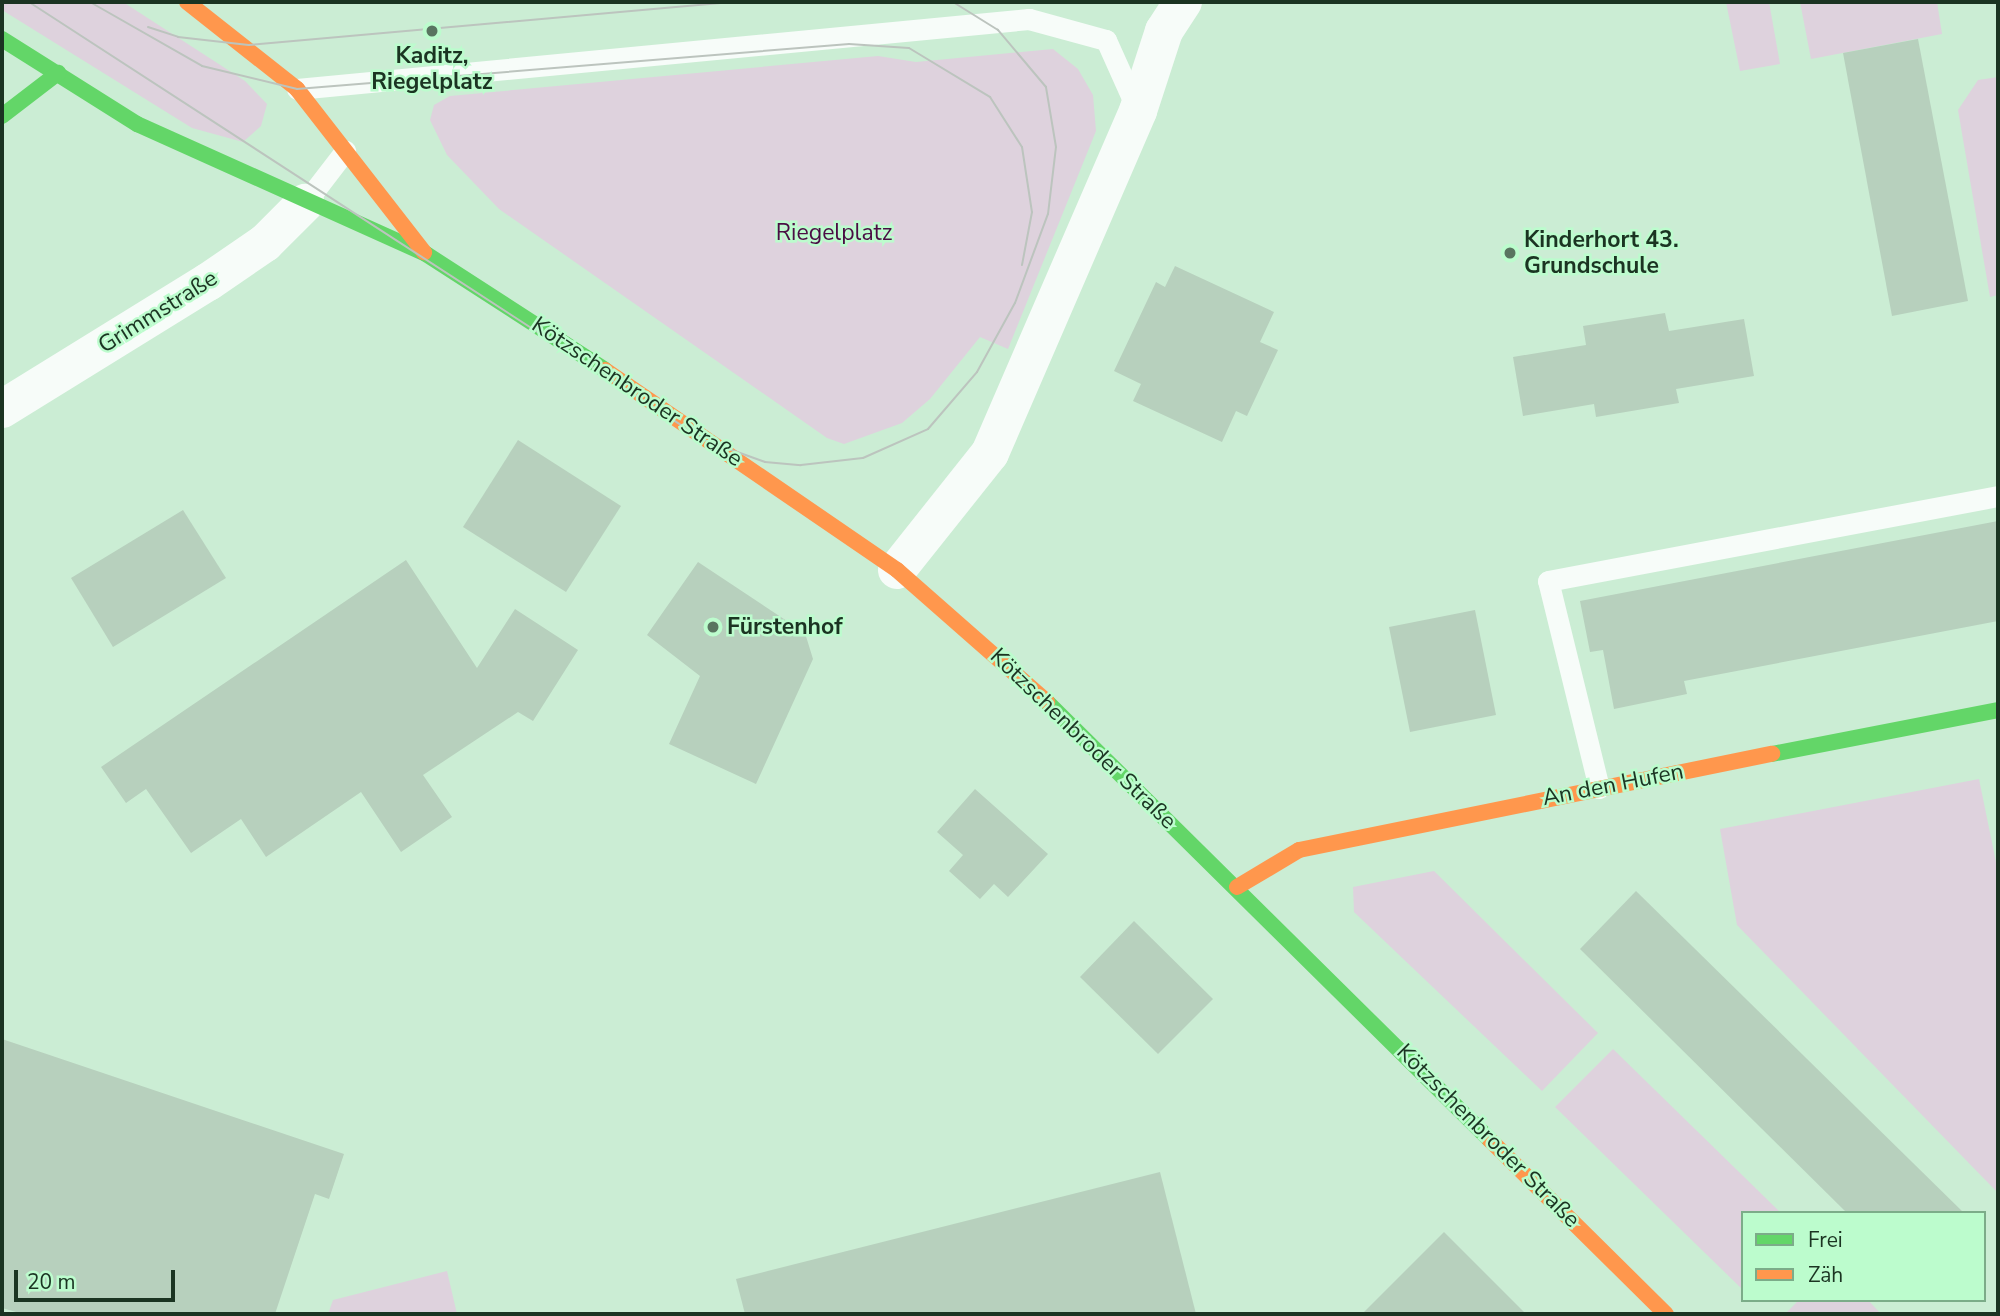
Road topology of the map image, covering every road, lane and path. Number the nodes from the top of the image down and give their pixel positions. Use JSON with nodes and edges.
{"nodes":[{"id":1,"x":187,"y":2,"type":"edge"},
{"id":2,"x":1183,"y":2,"type":"edge"},
{"id":3,"x":2,"y":39,"type":"edge"},
{"id":4,"x":58,"y":74,"type":"junction"},
{"id":5,"x":297,"y":89,"type":"junction"},
{"id":6,"x":1138,"y":111,"type":"junction"},
{"id":7,"x":2,"y":117,"type":"edge"},
{"id":8,"x":345,"y":151,"type":"junction"},
{"id":9,"x":304,"y":203,"type":"junction"},
{"id":10,"x":426,"y":254,"type":"junction"},
{"id":11,"x":2,"y":409,"type":"edge"},
{"id":12,"x":1998,"y":496,"type":"edge"},
{"id":13,"x":897,"y":570,"type":"junction"},
{"id":14,"x":1998,"y":710,"type":"edge"},
{"id":15,"x":1599,"y":788,"type":"junction"},
{"id":16,"x":1237,"y":887,"type":"junction"},
{"id":17,"x":1655,"y":1310,"type":"edge"}],
"edges":[{"from":1,"to":5,"type":"main road","name":"Kötzschenbroder Straße"},
{"from":2,"to":6,"type":"street"},
{"from":3,"to":4,"type":"main road","name":"Kötzschenbroder Straße"},
{"from":4,"to":7,"type":"main road"},
{"from":4,"to":9,"type":"main road","name":"Kötzschenbroder Straße"},
{"from":5,"to":6,"type":"lane"},
{"from":5,"to":8,"type":"main road","name":"Kötzschenbroder Straße"},
{"from":6,"to":13,"type":"street"},
{"from":8,"to":9,"type":"lane"},
{"from":8,"to":10,"type":"main road","name":"Kötzschenbroder Straße"},
{"from":9,"to":10,"type":"main road","name":"Kötzschenbroder Straße"},
{"from":9,"to":11,"type":"street","name":"Grimmstraße"},
{"from":10,"to":13,"type":"main road","name":"Kötzschenbroder Straße"},
{"from":12,"to":15,"type":"lane"},
{"from":13,"to":16,"type":"main road","name":"Kötzschenbroder Straße"},
{"from":14,"to":15,"type":"main road","name":"An den Hufen"},
{"from":15,"to":16,"type":"main road","name":"An den Hufen"},
{"from":16,"to":17,"type":"main road","name":"Kötzschenbroder Straße"}]}
